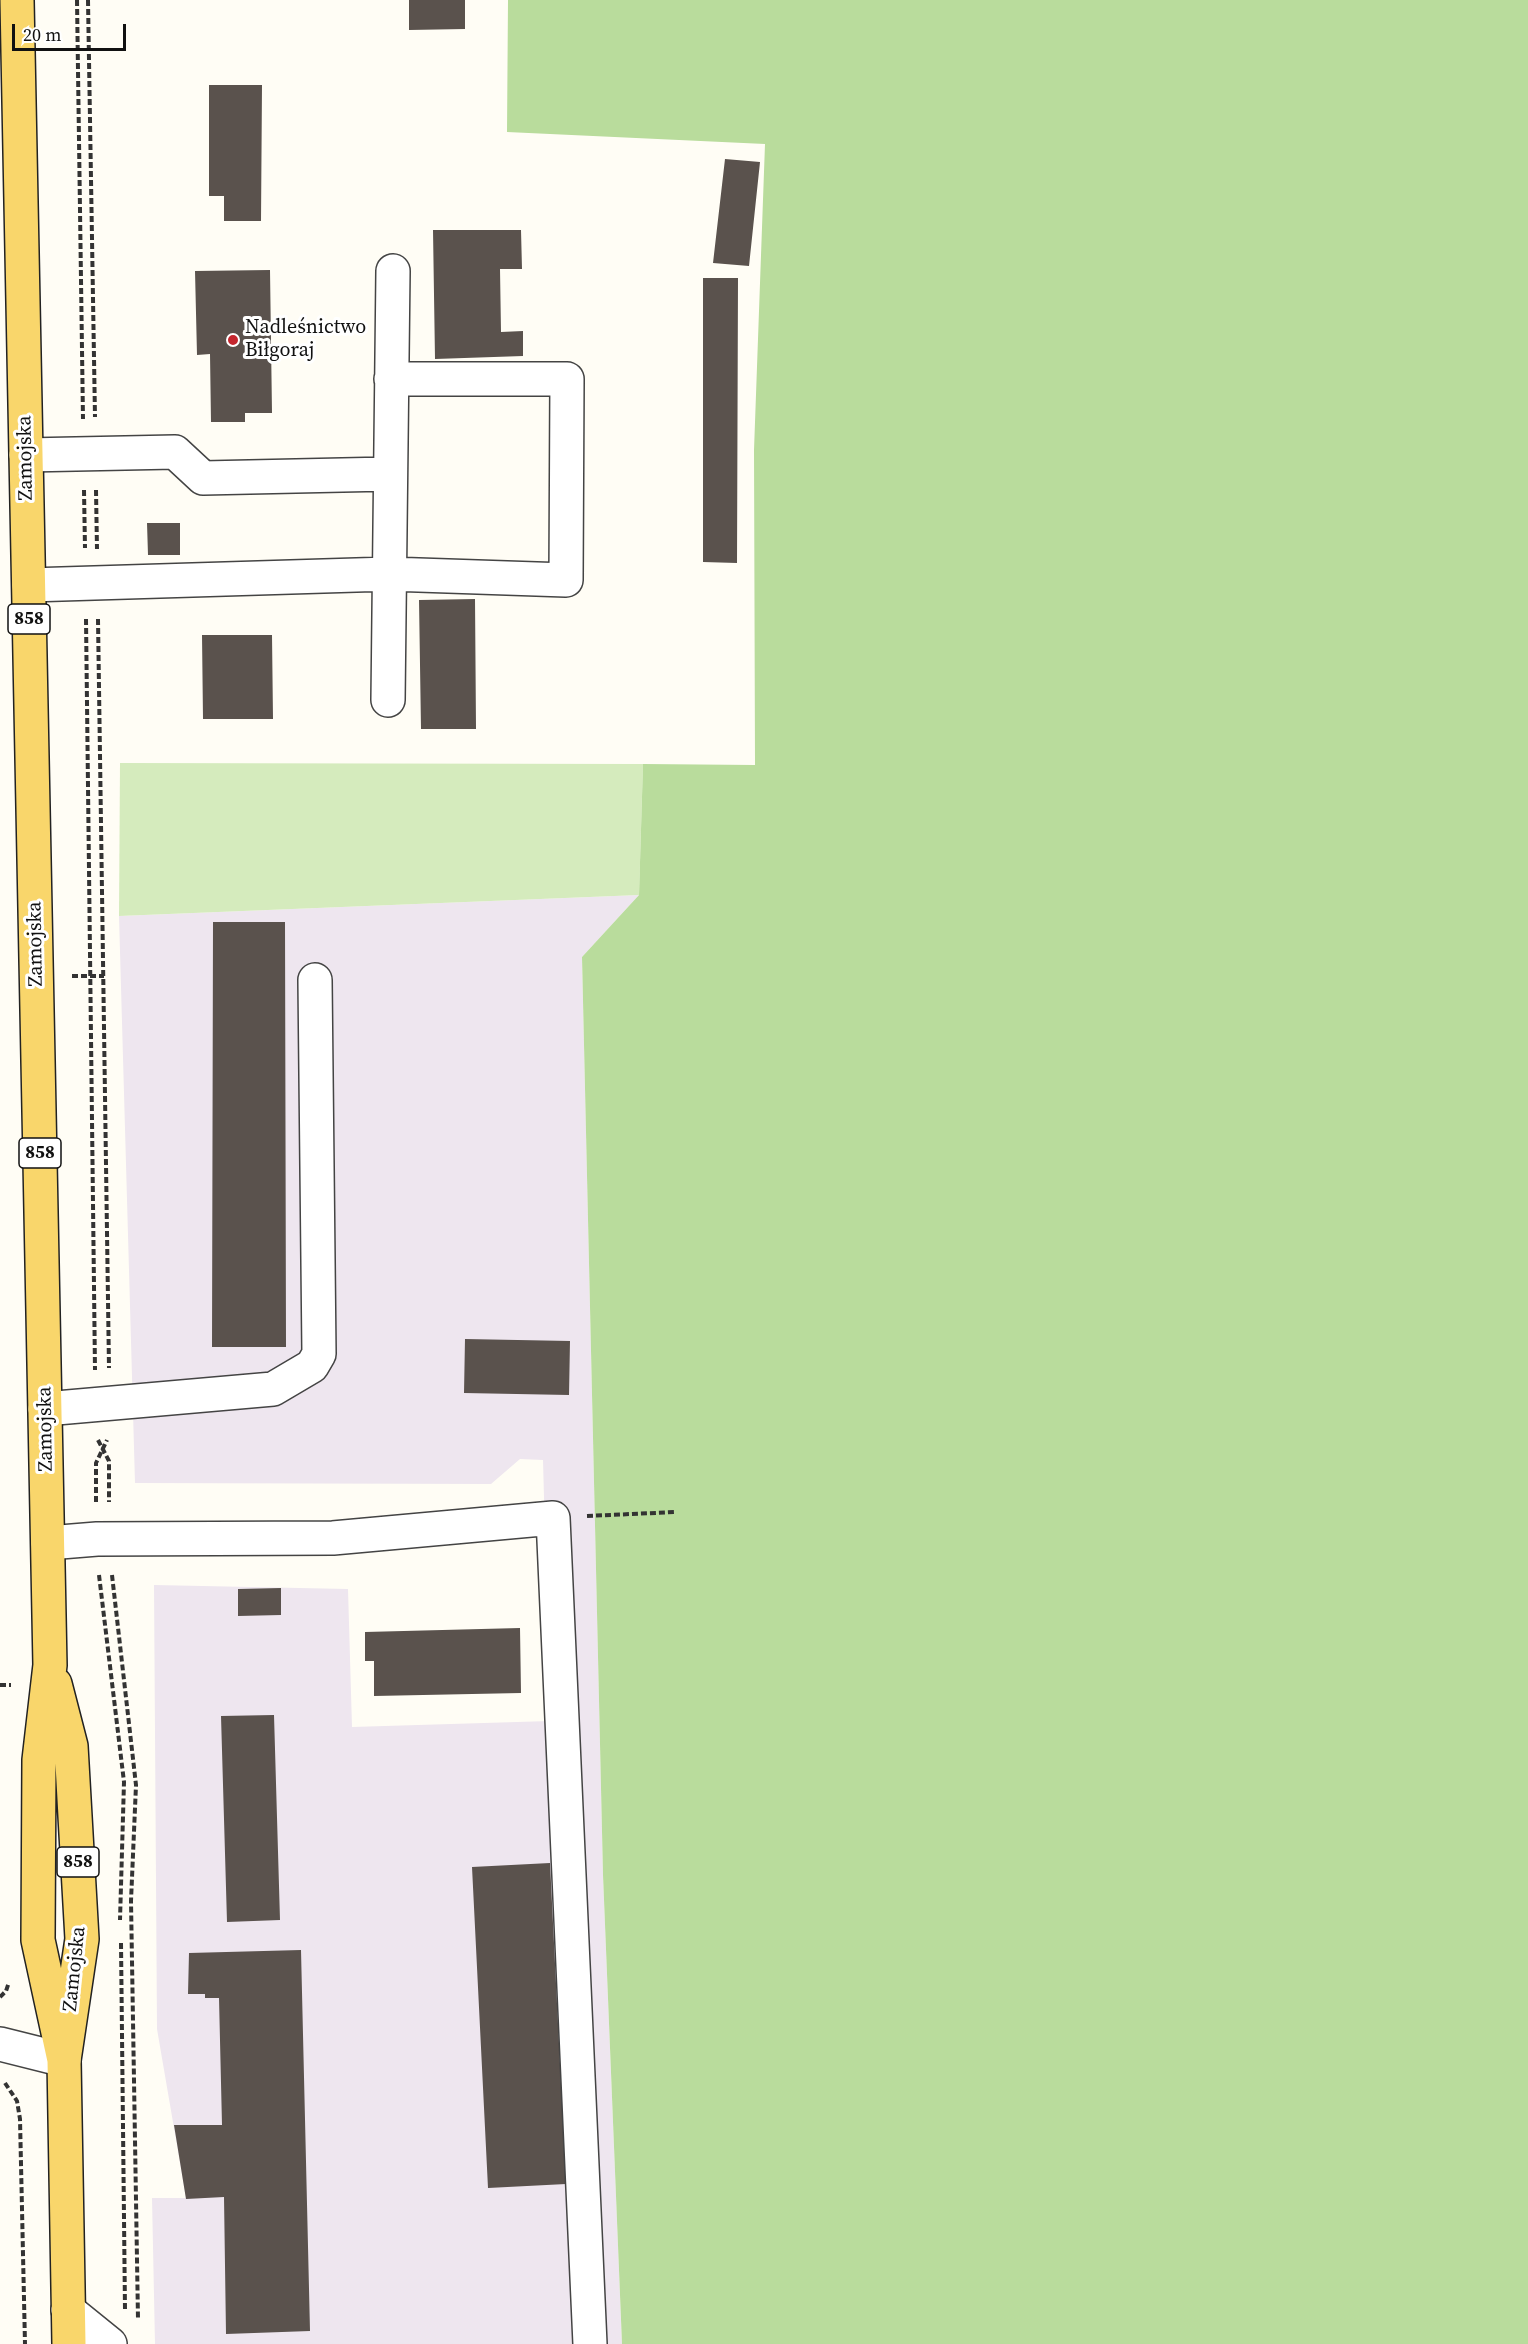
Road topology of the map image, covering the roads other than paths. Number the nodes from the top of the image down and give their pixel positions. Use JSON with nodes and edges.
{"nodes":[{"id":1,"x":17,"y":0,"type":"edge"},
{"id":2,"x":9,"y":86,"type":"edge"},
{"id":3,"x":393,"y":271,"type":"dead end"},
{"id":4,"x":391,"y":379,"type":"junction"},
{"id":5,"x":26,"y":455,"type":"junction"},
{"id":6,"x":389,"y":474,"type":"junction"},
{"id":7,"x":389,"y":574,"type":"junction"},
{"id":8,"x":29,"y":585,"type":"junction"},
{"id":9,"x":388,"y":700,"type":"dead end"},
{"id":10,"x":315,"y":980,"type":"dead end"},
{"id":11,"x":45,"y":1409,"type":"junction"},
{"id":12,"x":48,"y":1543,"type":"junction"},
{"id":13,"x":50,"y":1665,"type":"junction"},
{"id":14,"x":0,"y":2044,"type":"edge"},
{"id":15,"x":64,"y":2060,"type":"junction"},
{"id":16,"x":68,"y":2310,"type":"junction"},
{"id":17,"x":118,"y":2332,"type":"edge"},
{"id":18,"x":69,"y":2344,"type":"edge"},
{"id":19,"x":590,"y":2344,"type":"edge"}],
"edges":[{"from":1,"to":2,"type":"main road","number":"858"},
{"from":2,"to":5,"type":"main road","name":"Zamojska","number":"858"},
{"from":3,"to":4,"type":"street"},
{"from":4,"to":6,"type":"street"},
{"from":4,"to":7,"type":"street"},
{"from":5,"to":6,"type":"street"},
{"from":5,"to":8,"type":"main road","name":"Zamojska","number":"858"},
{"from":6,"to":7,"type":"street"},
{"from":7,"to":8,"type":"street"},
{"from":7,"to":9,"type":"street"},
{"from":8,"to":11,"type":"main road","name":"Zamojska","number":"858"},
{"from":10,"to":11,"type":"street"},
{"from":11,"to":12,"type":"main road","name":"Zamojska","number":"858"},
{"from":12,"to":13,"type":"main road","name":"Zamojska","number":"858"},
{"from":12,"to":19,"type":"street"},
{"from":13,"to":15,"type":"main road","name":"Zamojska","number":"858"},
{"from":13,"to":15,"type":"main road","name":"Zamojska","number":"858"},
{"from":14,"to":15,"type":"street"},
{"from":15,"to":16,"type":"main road","name":"Zamojska","number":"858"},
{"from":16,"to":17,"type":"street"},
{"from":16,"to":18,"type":"main road","name":"Zamojska","number":"858"}]}
